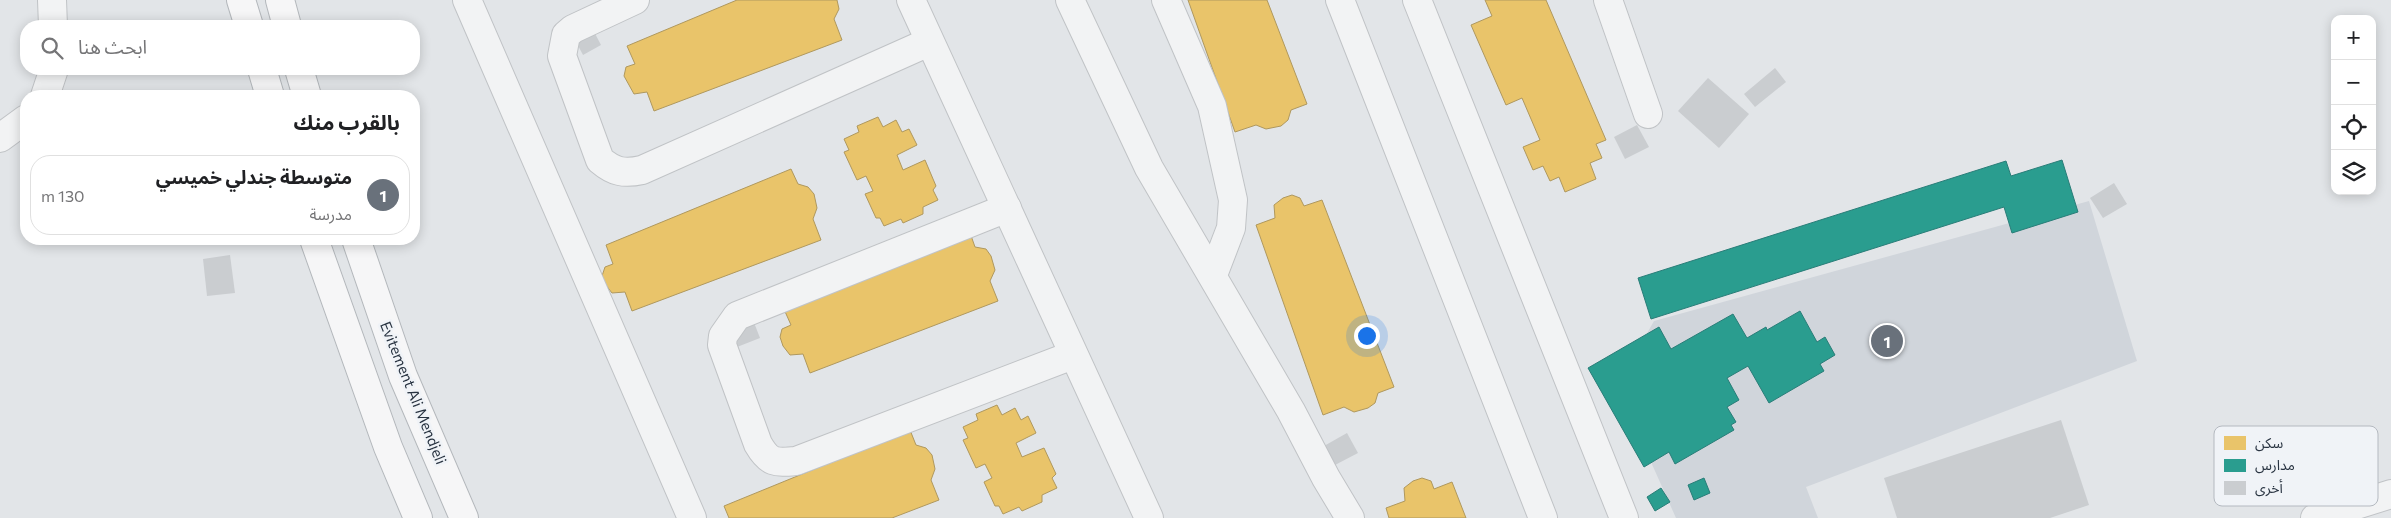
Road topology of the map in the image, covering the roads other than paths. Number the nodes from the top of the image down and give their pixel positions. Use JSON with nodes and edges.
{"nodes":[{"id":1,"x":52,"y":0,"type":"edge"},
{"id":2,"x":241,"y":0,"type":"edge"},
{"id":3,"x":280,"y":0,"type":"edge"},
{"id":4,"x":467,"y":0,"type":"edge"},
{"id":5,"x":635,"y":0,"type":"edge"},
{"id":6,"x":911,"y":0,"type":"edge"},
{"id":7,"x":1070,"y":0,"type":"edge"},
{"id":8,"x":1166,"y":0,"type":"edge"},
{"id":9,"x":1340,"y":0,"type":"edge"},
{"id":10,"x":1417,"y":0,"type":"edge"},
{"id":11,"x":1608,"y":0,"type":"edge"},
{"id":12,"x":53,"y":20,"type":"edge"},
{"id":13,"x":247,"y":20,"type":"edge"},
{"id":14,"x":285,"y":20,"type":"edge"},
{"id":15,"x":929,"y":42,"type":"junction"},
{"id":16,"x":52,"y":75,"type":"edge"},
{"id":17,"x":264,"y":75,"type":"edge"},
{"id":18,"x":301,"y":75,"type":"edge"},
{"id":19,"x":47,"y":90,"type":"edge"},
{"id":20,"x":268,"y":90,"type":"edge"},
{"id":21,"x":305,"y":90,"type":"edge"},
{"id":22,"x":1648,"y":114,"type":"dead end"},
{"id":23,"x":20,"y":123,"type":"edge"},
{"id":24,"x":0,"y":138,"type":"edge"},
{"id":25,"x":1007,"y":208,"type":"junction"},
{"id":26,"x":316,"y":245,"type":"edge"},
{"id":27,"x":358,"y":245,"type":"edge"},
{"id":28,"x":1213,"y":275,"type":"junction"},
{"id":29,"x":1073,"y":355,"type":"junction"},
{"id":30,"x":2391,"y":494,"type":"edge"},
{"id":31,"x":2378,"y":500,"type":"edge"},
{"id":32,"x":2366,"y":506,"type":"edge"},
{"id":33,"x":2353,"y":512,"type":"edge"},
{"id":34,"x":1138,"y":515,"type":"edge"},
{"id":35,"x":418,"y":518,"type":"edge"},
{"id":36,"x":464,"y":518,"type":"edge"},
{"id":37,"x":692,"y":518,"type":"edge"},
{"id":38,"x":1350,"y":518,"type":"edge"},
{"id":39,"x":1543,"y":518,"type":"edge"},
{"id":40,"x":1624,"y":518,"type":"edge"},
{"id":41,"x":2315,"y":518,"type":"edge"}],
"edges":[{"from":1,"to":12,"type":"street"},
{"from":2,"to":13,"type":"highway"},
{"from":3,"to":14,"type":"highway"},
{"from":4,"to":37,"type":"street"},
{"from":5,"to":15,"type":"street"},
{"from":6,"to":15,"type":"street"},
{"from":7,"to":28,"type":"street"},
{"from":8,"to":28,"type":"street"},
{"from":9,"to":39,"type":"street"},
{"from":10,"to":40,"type":"street"},
{"from":11,"to":22,"type":"street"},
{"from":15,"to":25,"type":"street"},
{"from":16,"to":19,"type":"street"},
{"from":17,"to":20,"type":"highway"},
{"from":18,"to":21,"type":"highway"},
{"from":23,"to":24,"type":"street"},
{"from":25,"to":29,"type":"street"},
{"from":25,"to":29,"type":"street"},
{"from":26,"to":35,"type":"highway"},
{"from":27,"to":36,"type":"highway","name":"Evitement Ali Mendjeli"},
{"from":28,"to":38,"type":"street"},
{"from":29,"to":34,"type":"street"},
{"from":30,"to":31,"type":"street"},
{"from":32,"to":33,"type":"street"},
{"from":33,"to":41,"type":"street"}]}
